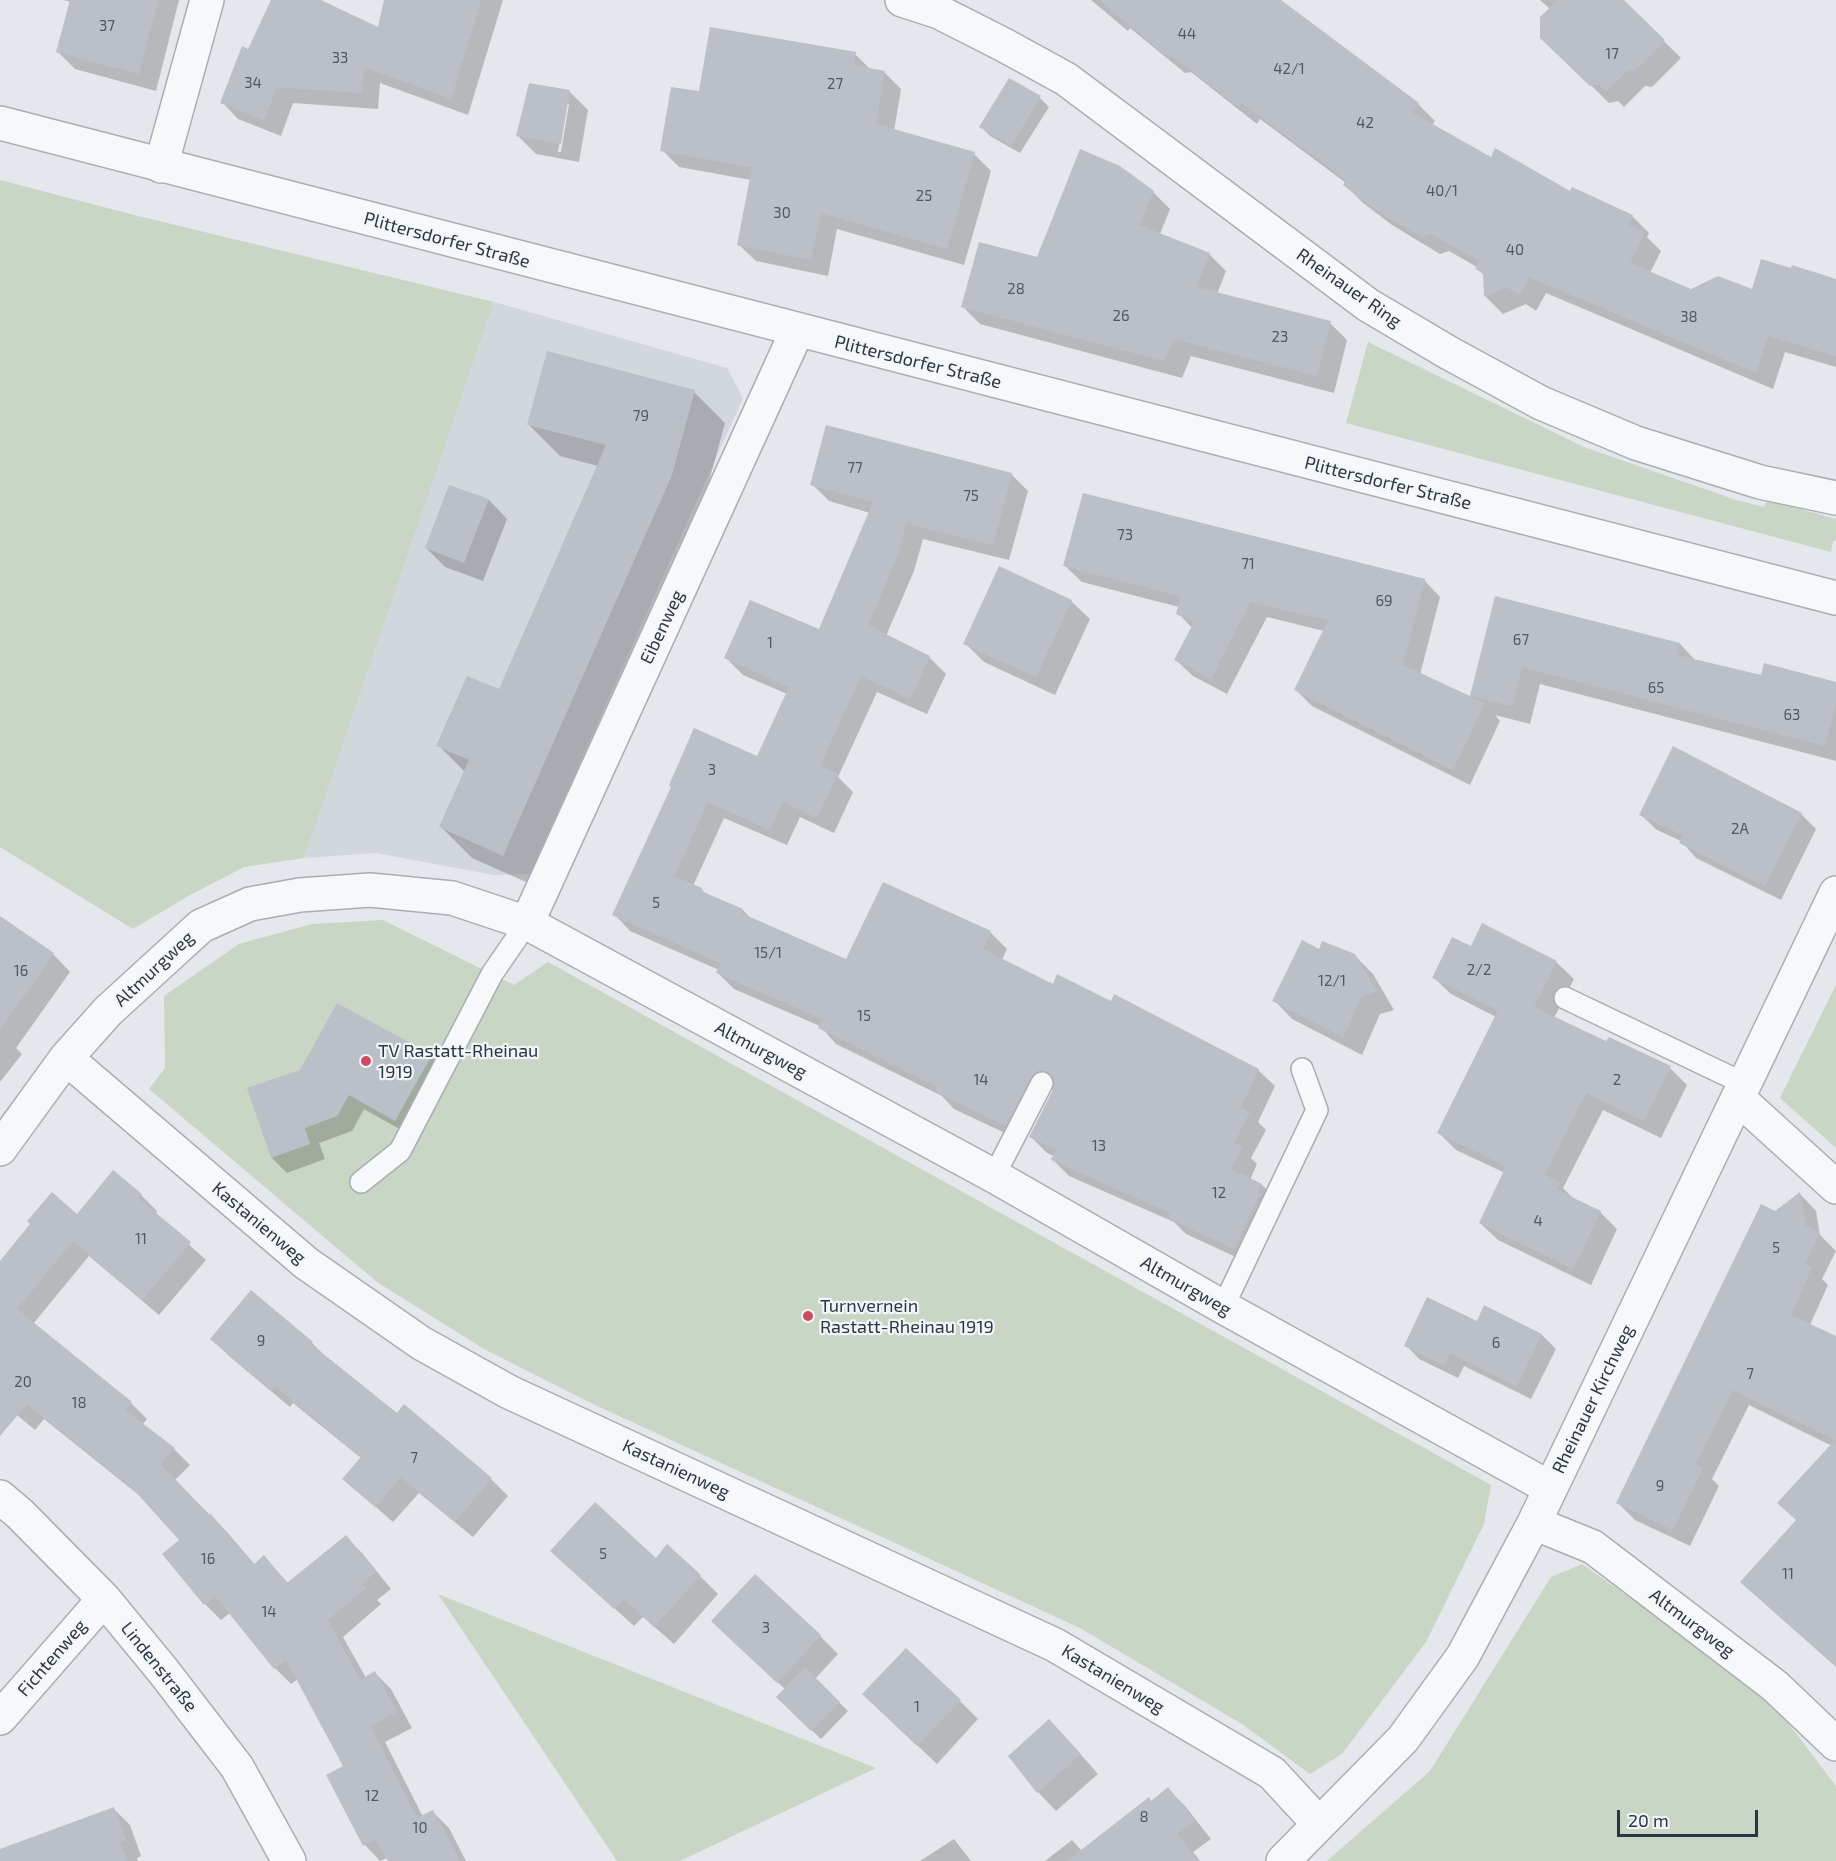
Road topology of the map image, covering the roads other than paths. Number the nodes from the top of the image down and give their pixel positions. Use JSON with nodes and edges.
{"nodes":[{"id":1,"x":207,"y":0,"type":"edge"},
{"id":2,"x":902,"y":0,"type":"edge"},
{"id":3,"x":0,"y":123,"type":"edge"},
{"id":4,"x":161,"y":166,"type":"junction"},
{"id":5,"x":797,"y":331,"type":"junction"},
{"id":6,"x":1836,"y":498,"type":"edge"},
{"id":7,"x":1836,"y":598,"type":"edge"},
{"id":8,"x":1836,"y":893,"type":"edge"},
{"id":9,"x":527,"y":923,"type":"junction"},
{"id":10,"x":1565,"y":998,"type":"dead end"},
{"id":11,"x":66,"y":1058,"type":"junction"},
{"id":12,"x":1302,"y":1069,"type":"dead end"},
{"id":13,"x":1042,"y":1083,"type":"dead end"},
{"id":14,"x":1741,"y":1091,"type":"junction"},
{"id":15,"x":0,"y":1149,"type":"edge"},
{"id":16,"x":994,"y":1176,"type":"junction"},
{"id":17,"x":361,"y":1182,"type":"dead end"},
{"id":18,"x":1836,"y":1187,"type":"edge"},
{"id":19,"x":1222,"y":1307,"type":"junction"},
{"id":20,"x":1550,"y":1488,"type":"junction"},
{"id":21,"x":0,"y":1497,"type":"edge"},
{"id":22,"x":1534,"y":1523,"type":"junction"},
{"id":23,"x":104,"y":1599,"type":"junction"},
{"id":24,"x":0,"y":1718,"type":"edge"},
{"id":25,"x":1836,"y":1744,"type":"edge"},
{"id":26,"x":1319,"y":1824,"type":"junction"},
{"id":27,"x":289,"y":1861,"type":"edge"},
{"id":28,"x":1283,"y":1861,"type":"edge"}],
"edges":[{"from":1,"to":4,"type":"street"},
{"from":2,"to":6,"type":"street","name":"Rheinauer Ring"},
{"from":3,"to":4,"type":"street","name":"Plittersdorfer Straße"},
{"from":4,"to":5,"type":"street","name":"Plittersdorfer Straße"},
{"from":5,"to":7,"type":"street","name":"Plittersdorfer Straße"},
{"from":5,"to":9,"type":"street","name":"Eibenweg"},
{"from":8,"to":14,"type":"street","name":"Rheinauer Kirchweg"},
{"from":9,"to":11,"type":"street","name":"Altmurgweg"},
{"from":9,"to":16,"type":"street","name":"Altmurgweg"},
{"from":9,"to":17,"type":"lane"},
{"from":10,"to":14,"type":"lane"},
{"from":11,"to":15,"type":"street","name":"Altmurgweg"},
{"from":11,"to":26,"type":"street","name":"Kastanienweg"},
{"from":12,"to":19,"type":"lane"},
{"from":13,"to":16,"type":"lane"},
{"from":14,"to":18,"type":"street"},
{"from":14,"to":20,"type":"street","name":"Rheinauer Kirchweg"},
{"from":16,"to":19,"type":"street","name":"Altmurgweg"},
{"from":19,"to":20,"type":"street","name":"Altmurgweg"},
{"from":20,"to":22,"type":"street","name":"Rheinauer Kirchweg"},
{"from":21,"to":23,"type":"street","name":"Lindenstraße"},
{"from":22,"to":25,"type":"street","name":"Altmurgweg"},
{"from":22,"to":26,"type":"street","name":"Rheinauer Kirchweg"},
{"from":23,"to":24,"type":"street","name":"Fichtenweg"},
{"from":23,"to":27,"type":"street","name":"Lindenstraße"},
{"from":26,"to":28,"type":"street","name":"Rheinauer Kirchweg"}]}
